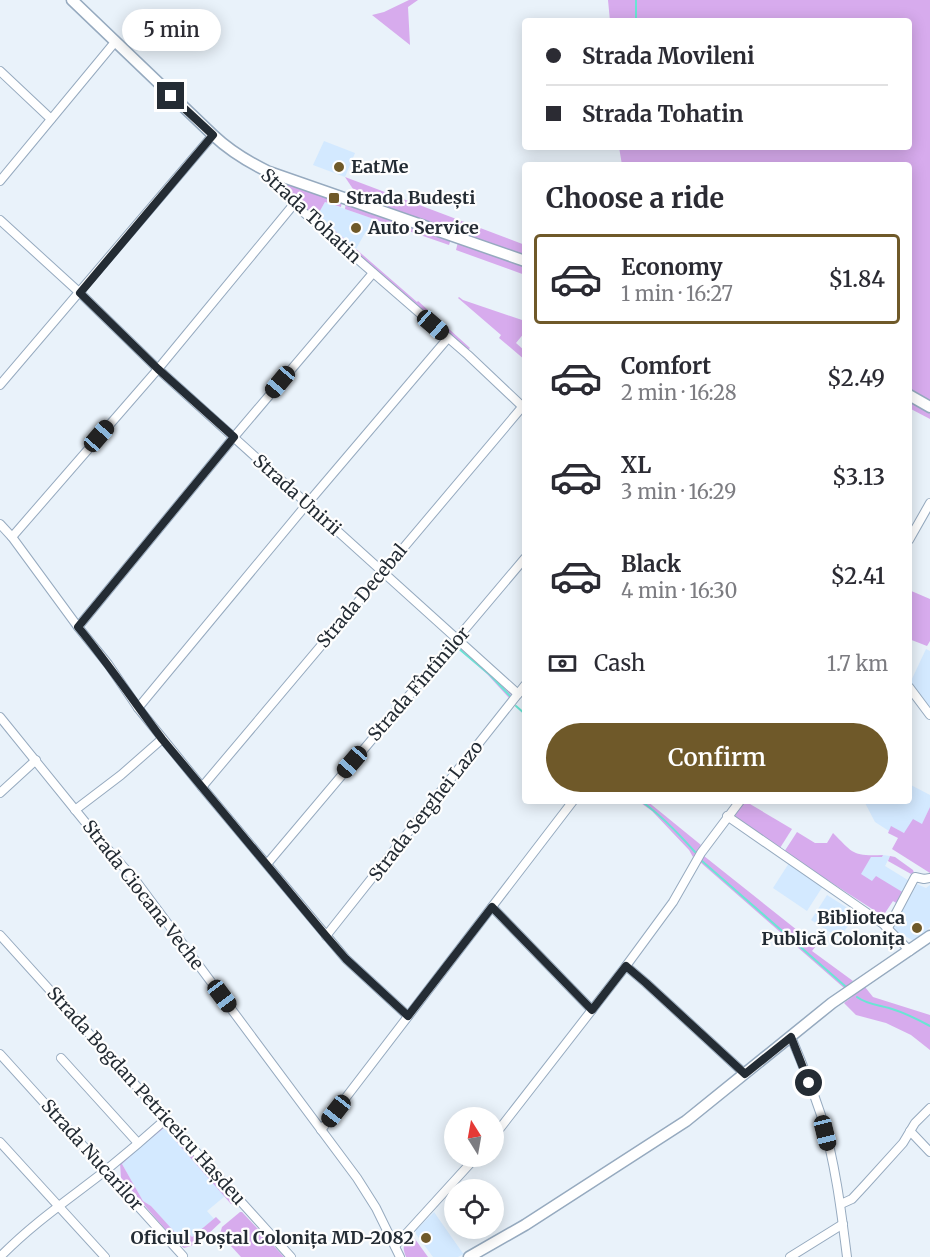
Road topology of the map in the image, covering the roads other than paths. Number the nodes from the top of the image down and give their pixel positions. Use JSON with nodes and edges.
{"nodes":[{"id":1,"x":72,"y":0,"type":"edge"},
{"id":2,"x":115,"y":42,"type":"junction"},
{"id":3,"x":0,"y":72,"type":"edge"},
{"id":4,"x":51,"y":119,"type":"junction"},
{"id":5,"x":213,"y":135,"type":"junction"},
{"id":6,"x":269,"y":171,"type":"junction"},
{"id":7,"x":0,"y":181,"type":"edge"},
{"id":8,"x":294,"y":204,"type":"junction"},
{"id":9,"x":0,"y":220,"type":"edge"},
{"id":10,"x":522,"y":260,"type":"edge"},
{"id":11,"x":372,"y":273,"type":"junction"},
{"id":12,"x":80,"y":293,"type":"junction"},
{"id":13,"x":448,"y":338,"type":"junction"},
{"id":14,"x":158,"y":369,"type":"junction"},
{"id":15,"x":0,"y":385,"type":"edge"},
{"id":16,"x":912,"y":397,"type":"edge"},
{"id":17,"x":522,"y":406,"type":"edge"},
{"id":18,"x":930,"y":407,"type":"edge"},
{"id":19,"x":522,"y":410,"type":"edge"},
{"id":20,"x":234,"y":437,"type":"junction"},
{"id":21,"x":930,"y":503,"type":"edge"},
{"id":22,"x":307,"y":504,"type":"junction"},
{"id":23,"x":0,"y":524,"type":"edge"},
{"id":24,"x":912,"y":535,"type":"edge"},
{"id":25,"x":12,"y":537,"type":"junction"},
{"id":26,"x":522,"y":562,"type":"edge"},
{"id":27,"x":382,"y":572,"type":"junction"},
{"id":28,"x":78,"y":627,"type":"junction"},
{"id":29,"x":457,"y":640,"type":"junction"},
{"id":30,"x":522,"y":689,"type":"edge"},
{"id":31,"x":912,"y":691,"type":"edge"},
{"id":32,"x":518,"y":694,"type":"junction"},
{"id":33,"x":138,"y":708,"type":"junction"},
{"id":34,"x":930,"y":715,"type":"edge"},
{"id":35,"x":0,"y":717,"type":"edge"},
{"id":36,"x":162,"y":739,"type":"junction"},
{"id":37,"x":36,"y":760,"type":"junction"},
{"id":38,"x":202,"y":787,"type":"junction"},
{"id":39,"x":0,"y":793,"type":"edge"},
{"id":40,"x":571,"y":804,"type":"edge"},
{"id":41,"x":737,"y":804,"type":"edge"},
{"id":42,"x":75,"y":810,"type":"junction"},
{"id":43,"x":727,"y":816,"type":"junction"},
{"id":44,"x":267,"y":864,"type":"junction"},
{"id":45,"x":930,"y":878,"type":"edge"},
{"id":46,"x":492,"y":907,"type":"junction"},
{"id":47,"x":888,"y":928,"type":"junction"},
{"id":48,"x":0,"y":935,"type":"edge"},
{"id":49,"x":326,"y":936,"type":"junction"},
{"id":50,"x":930,"y":936,"type":"edge"},
{"id":51,"x":910,"y":951,"type":"junction"},
{"id":52,"x":626,"y":966,"type":"junction"},
{"id":53,"x":592,"y":1010,"type":"junction"},
{"id":54,"x":408,"y":1016,"type":"junction"},
{"id":55,"x":791,"y":1037,"type":"junction"},
{"id":56,"x":0,"y":1054,"type":"edge"},
{"id":57,"x":61,"y":1058,"type":"dead end"},
{"id":58,"x":745,"y":1074,"type":"junction"},
{"id":59,"x":930,"y":1108,"type":"edge"},
{"id":60,"x":166,"y":1119,"type":"junction"},
{"id":61,"x":504,"y":1123,"type":"edge"},
{"id":62,"x":321,"y":1130,"type":"junction"},
{"id":63,"x":910,"y":1131,"type":"junction"},
{"id":64,"x":0,"y":1142,"type":"edge"},
{"id":65,"x":138,"y":1143,"type":"junction"},
{"id":66,"x":930,"y":1152,"type":"edge"},
{"id":67,"x":467,"y":1167,"type":"edge"},
{"id":68,"x":106,"y":1170,"type":"junction"},
{"id":69,"x":841,"y":1204,"type":"junction"},
{"id":70,"x":58,"y":1205,"type":"junction"},
{"id":71,"x":843,"y":1224,"type":"junction"},
{"id":72,"x":395,"y":1246,"type":"junction"},
{"id":73,"x":183,"y":1256,"type":"edge"},
{"id":74,"x":399,"y":1256,"type":"edge"},
{"id":75,"x":0,"y":1257,"type":"edge"},
{"id":76,"x":105,"y":1257,"type":"edge"},
{"id":77,"x":291,"y":1257,"type":"edge"},
{"id":78,"x":469,"y":1257,"type":"edge"},
{"id":79,"x":790,"y":1257,"type":"edge"},
{"id":80,"x":847,"y":1257,"type":"edge"}],
"edges":[{"from":1,"to":2,"type":"street","name":"Strada Tohatin"},
{"from":2,"to":4,"type":"street"},
{"from":2,"to":5,"type":"street","name":"Strada Tohatin"},
{"from":3,"to":4,"type":"street"},
{"from":4,"to":7,"type":"street"},
{"from":5,"to":6,"type":"street","name":"Strada Tohatin"},
{"from":5,"to":12,"type":"street"},
{"from":6,"to":8,"type":"street","name":"Strada Tohatin"},
{"from":6,"to":10,"type":"street"},
{"from":8,"to":11,"type":"street","name":"Strada Tohatin"},
{"from":8,"to":14,"type":"street"},
{"from":9,"to":12,"type":"street","name":"Strada Unirii"},
{"from":11,"to":13,"type":"street","name":"Strada Tohatin"},
{"from":11,"to":20,"type":"street"},
{"from":12,"to":14,"type":"street","name":"Strada Unirii"},
{"from":12,"to":15,"type":"street"},
{"from":13,"to":17,"type":"street","name":"Strada Tohatin"},
{"from":13,"to":22,"type":"street"},
{"from":14,"to":20,"type":"street","name":"Strada Unirii"},
{"from":14,"to":25,"type":"street"},
{"from":16,"to":18,"type":"street"},
{"from":19,"to":27,"type":"street","name":"Strada Decebal"},
{"from":20,"to":22,"type":"street","name":"Strada Unirii"},
{"from":20,"to":28,"type":"street"},
{"from":21,"to":24,"type":"street"},
{"from":22,"to":27,"type":"street","name":"Strada Unirii"},
{"from":22,"to":33,"type":"street"},
{"from":23,"to":25,"type":"street"},
{"from":25,"to":28,"type":"street"},
{"from":26,"to":29,"type":"street","name":"Strada Fîntînilor"},
{"from":27,"to":29,"type":"street","name":"Strada Unirii"},
{"from":27,"to":38,"type":"street","name":"Strada Decebal"},
{"from":28,"to":33,"type":"street"},
{"from":29,"to":32,"type":"street","name":"Strada Unirii"},
{"from":29,"to":44,"type":"street","name":"Strada Fîntînilor"},
{"from":30,"to":32,"type":"street","name":"Strada Serghei Lazo"},
{"from":31,"to":34,"type":"street"},
{"from":32,"to":49,"type":"street","name":"Strada Serghei Lazo"},
{"from":33,"to":36,"type":"street"},
{"from":35,"to":37,"type":"street","name":"Strada Ciocana Veche"},
{"from":36,"to":38,"type":"street"},
{"from":36,"to":42,"type":"street"},
{"from":37,"to":39,"type":"street"},
{"from":37,"to":42,"type":"street","name":"Strada Ciocana Veche"},
{"from":38,"to":44,"type":"street"},
{"from":40,"to":46,"type":"street"},
{"from":41,"to":43,"type":"street"},
{"from":42,"to":62,"type":"street","name":"Strada Ciocana Veche"},
{"from":43,"to":47,"type":"street"},
{"from":43,"to":52,"type":"street"},
{"from":44,"to":49,"type":"street"},
{"from":45,"to":47,"type":"street"},
{"from":46,"to":53,"type":"street"},
{"from":46,"to":54,"type":"street"},
{"from":47,"to":51,"type":"street"},
{"from":48,"to":60,"type":"street","name":"Strada Bogdan Petriceicu Hașdeu"},
{"from":49,"to":54,"type":"street"},
{"from":50,"to":51,"type":"street"},
{"from":51,"to":55,"type":"street"},
{"from":52,"to":53,"type":"street"},
{"from":52,"to":58,"type":"street"},
{"from":53,"to":61,"type":"street"},
{"from":54,"to":62,"type":"street"},
{"from":55,"to":58,"type":"street"},
{"from":55,"to":69,"type":"street"},
{"from":56,"to":68,"type":"street","name":"Strada Nucarilor"},
{"from":57,"to":65,"type":"street"},
{"from":58,"to":78,"type":"street"},
{"from":59,"to":63,"type":"street"},
{"from":60,"to":65,"type":"street"},
{"from":60,"to":77,"type":"street","name":"Strada Bogdan Petriceicu Hașdeu"},
{"from":62,"to":72,"type":"street","name":"Strada Ciocana Veche"},
{"from":63,"to":66,"type":"street"},
{"from":63,"to":69,"type":"street"},
{"from":64,"to":70,"type":"street"},
{"from":65,"to":68,"type":"street"},
{"from":67,"to":72,"type":"street"},
{"from":68,"to":70,"type":"street"},
{"from":68,"to":73,"type":"street","name":"Strada Nucarilor"},
{"from":69,"to":71,"type":"street"},
{"from":70,"to":75,"type":"street"},
{"from":70,"to":76,"type":"street"},
{"from":71,"to":79,"type":"street"},
{"from":71,"to":80,"type":"street"},
{"from":72,"to":74,"type":"street","name":"Strada Ciocana Veche"}]}
